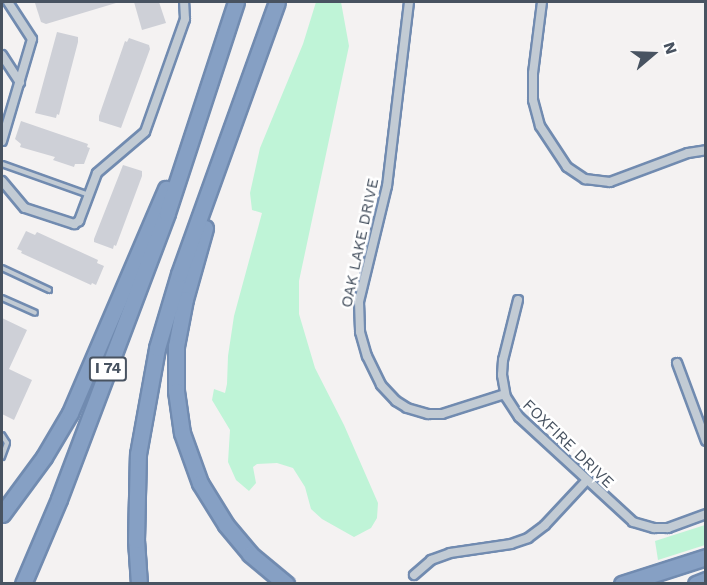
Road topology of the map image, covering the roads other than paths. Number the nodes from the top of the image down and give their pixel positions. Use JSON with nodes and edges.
{"nodes":[{"id":1,"x":8,"y":2,"type":"edge"},
{"id":2,"x":184,"y":2,"type":"edge"},
{"id":3,"x":236,"y":2,"type":"edge"},
{"id":4,"x":277,"y":2,"type":"edge"},
{"id":5,"x":409,"y":2,"type":"edge"},
{"id":6,"x":542,"y":2,"type":"edge"},
{"id":7,"x":2,"y":55,"type":"edge"},
{"id":8,"x":20,"y":83,"type":"junction"},
{"id":9,"x":238,"y":116,"type":"junction"},
{"id":10,"x":2,"y":141,"type":"edge"},
{"id":11,"x":705,"y":150,"type":"edge"},
{"id":12,"x":185,"y":152,"type":"junction"},
{"id":13,"x":2,"y":164,"type":"edge"},
{"id":14,"x":2,"y":181,"type":"edge"},
{"id":15,"x":89,"y":195,"type":"junction"},
{"id":16,"x":2,"y":268,"type":"edge"},
{"id":17,"x":49,"y":290,"type":"dead end"},
{"id":18,"x":2,"y":298,"type":"edge"},
{"id":19,"x":518,"y":300,"type":"dead end"},
{"id":20,"x":35,"y":313,"type":"dead end"},
{"id":21,"x":677,"y":363,"type":"dead end"},
{"id":22,"x":505,"y":394,"type":"junction"},
{"id":23,"x":2,"y":435,"type":"edge"},
{"id":24,"x":705,"y":441,"type":"edge"},
{"id":25,"x":2,"y":457,"type":"edge"},
{"id":26,"x":586,"y":481,"type":"junction"},
{"id":27,"x":24,"y":485,"type":"junction"},
{"id":28,"x":2,"y":508,"type":"edge"},
{"id":29,"x":2,"y":514,"type":"edge"},
{"id":30,"x":705,"y":514,"type":"edge"},
{"id":31,"x":705,"y":557,"type":"edge"},
{"id":32,"x":414,"y":575,"type":"dead end"},
{"id":33,"x":705,"y":580,"type":"edge"},
{"id":34,"x":23,"y":583,"type":"edge"},
{"id":35,"x":139,"y":584,"type":"edge"},
{"id":36,"x":286,"y":584,"type":"edge"},
{"id":37,"x":622,"y":584,"type":"edge"},
{"id":38,"x":696,"y":584,"type":"edge"}],
"edges":[{"from":1,"to":8,"type":"street"},
{"from":2,"to":15,"type":"street"},
{"from":3,"to":12,"type":"highway","number":"I 74"},
{"from":4,"to":9,"type":"highway","number":"I 74"},
{"from":5,"to":22,"type":"street","name":"OAK LAKE DRIVE"},
{"from":6,"to":11,"type":"street"},
{"from":7,"to":8,"type":"street"},
{"from":8,"to":10,"type":"street"},
{"from":9,"to":35,"type":"highway","number":"I 74"},
{"from":9,"to":36,"type":"highway"},
{"from":12,"to":27,"type":"highway"},
{"from":12,"to":34,"type":"highway","number":"I 74"},
{"from":13,"to":15,"type":"lane"},
{"from":14,"to":15,"type":"street"},
{"from":16,"to":17,"type":"lane"},
{"from":18,"to":20,"type":"lane"},
{"from":19,"to":22,"type":"street","name":"FOXFIRE DRIVE"},
{"from":21,"to":24,"type":"street"},
{"from":22,"to":26,"type":"street","name":"FOXFIRE DRIVE"},
{"from":23,"to":25,"type":"lane"},
{"from":26,"to":30,"type":"street","name":"FOXFIRE DRIVE"},
{"from":26,"to":32,"type":"street"},
{"from":27,"to":28,"type":"highway"},
{"from":27,"to":29,"type":"highway"},
{"from":31,"to":37,"type":"highway"},
{"from":33,"to":38,"type":"highway"}]}
